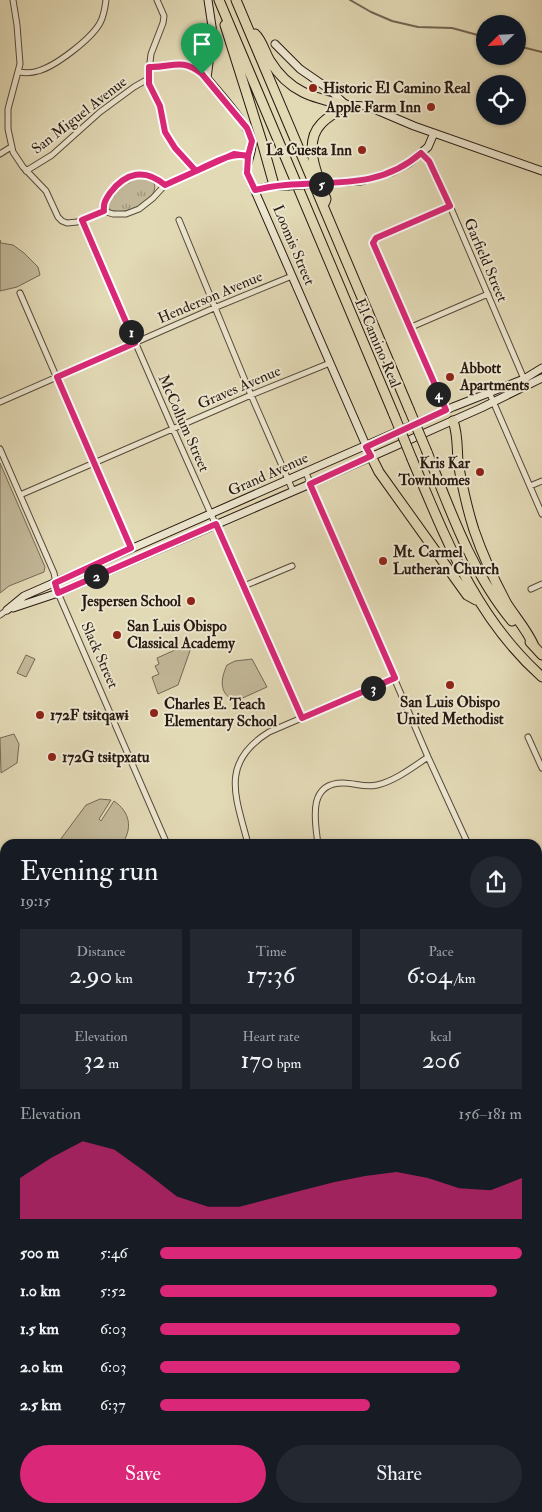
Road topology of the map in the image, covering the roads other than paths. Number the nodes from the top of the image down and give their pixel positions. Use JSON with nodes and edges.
{"nodes":[{"id":1,"x":13,"y":0,"type":"edge"},
{"id":2,"x":106,"y":0,"type":"edge"},
{"id":3,"x":157,"y":0,"type":"edge"},
{"id":4,"x":208,"y":0,"type":"edge"},
{"id":5,"x":236,"y":0,"type":"edge"},
{"id":6,"x":220,"y":1,"type":"edge"},
{"id":7,"x":248,"y":28,"type":"junction"},
{"id":8,"x":275,"y":44,"type":"dead end"},
{"id":9,"x":149,"y":67,"type":"junction"},
{"id":10,"x":19,"y":72,"type":"junction"},
{"id":11,"x":207,"y":78,"type":"junction"},
{"id":12,"x":148,"y":79,"type":"junction"},
{"id":13,"x":346,"y":105,"type":"junction"},
{"id":14,"x":434,"y":133,"type":"junction"},
{"id":15,"x":11,"y":147,"type":"junction"},
{"id":16,"x":421,"y":153,"type":"junction"},
{"id":17,"x":0,"y":154,"type":"edge"},
{"id":18,"x":248,"y":156,"type":"junction"},
{"id":19,"x":26,"y":171,"type":"junction"},
{"id":20,"x":196,"y":171,"type":"junction"},
{"id":21,"x":542,"y":171,"type":"edge"},
{"id":22,"x":165,"y":185,"type":"junction"},
{"id":23,"x":274,"y":186,"type":"junction"},
{"id":24,"x":255,"y":190,"type":"junction"},
{"id":25,"x":450,"y":206,"type":"junction"},
{"id":26,"x":323,"y":208,"type":"junction"},
{"id":27,"x":104,"y":211,"type":"junction"},
{"id":28,"x":82,"y":220,"type":"junction"},
{"id":29,"x":179,"y":220,"type":"dead end"},
{"id":30,"x":292,"y":276,"type":"junction"},
{"id":31,"x":20,"y":293,"type":"dead end"},
{"id":32,"x":488,"y":294,"type":"junction"},
{"id":33,"x":214,"y":308,"type":"junction"},
{"id":34,"x":409,"y":328,"type":"junction"},
{"id":35,"x":135,"y":343,"type":"junction"},
{"id":36,"x":330,"y":363,"type":"junction"},
{"id":37,"x":542,"y":368,"type":"edge"},
{"id":38,"x":57,"y":377,"type":"junction"},
{"id":39,"x":542,"y":378,"type":"edge"},
{"id":40,"x":524,"y":380,"type":"junction"},
{"id":41,"x":489,"y":392,"type":"junction"},
{"id":42,"x":250,"y":395,"type":"junction"},
{"id":43,"x":0,"y":402,"type":"edge"},
{"id":44,"x":493,"y":402,"type":"junction"},
{"id":45,"x":446,"y":410,"type":"junction"},
{"id":46,"x":453,"y":421,"type":"junction"},
{"id":47,"x":173,"y":429,"type":"junction"},
{"id":48,"x":366,"y":447,"type":"junction"},
{"id":49,"x":0,"y":449,"type":"edge"},
{"id":50,"x":371,"y":456,"type":"junction"},
{"id":51,"x":94,"y":463,"type":"junction"},
{"id":52,"x":306,"y":473,"type":"junction"},
{"id":53,"x":288,"y":480,"type":"junction"},
{"id":54,"x":542,"y":481,"type":"edge"},
{"id":55,"x":310,"y":484,"type":"junction"},
{"id":56,"x":530,"y":486,"type":"junction"},
{"id":57,"x":293,"y":491,"type":"junction"},
{"id":58,"x":20,"y":495,"type":"junction"},
{"id":59,"x":212,"y":514,"type":"junction"},
{"id":60,"x":542,"y":514,"type":"edge"},
{"id":61,"x":216,"y":524,"type":"junction"},
{"id":62,"x":131,"y":548,"type":"junction"},
{"id":63,"x":292,"y":566,"type":"dead end"},
{"id":64,"x":55,"y":583,"type":"junction"},
{"id":65,"x":542,"y":584,"type":"edge"},
{"id":66,"x":244,"y":586,"type":"junction"},
{"id":67,"x":531,"y":589,"type":"dead end"},
{"id":68,"x":58,"y":593,"type":"junction"},
{"id":69,"x":478,"y":600,"type":"junction"},
{"id":70,"x":7,"y":610,"type":"junction"},
{"id":71,"x":0,"y":616,"type":"edge"},
{"id":72,"x":534,"y":646,"type":"junction"},
{"id":73,"x":542,"y":655,"type":"edge"},
{"id":74,"x":542,"y":677,"type":"edge"},
{"id":75,"x":395,"y":678,"type":"junction"},
{"id":76,"x":302,"y":718,"type":"junction"},
{"id":77,"x":528,"y":737,"type":"dead end"},
{"id":78,"x":428,"y":758,"type":"junction"},
{"id":79,"x":542,"y":768,"type":"edge"},
{"id":80,"x":165,"y":839,"type":"edge"},
{"id":81,"x":247,"y":839,"type":"edge"},
{"id":82,"x":317,"y":839,"type":"edge"},
{"id":83,"x":466,"y":839,"type":"edge"}],
"edges":[{"from":1,"to":10,"type":"street"},
{"from":2,"to":10,"type":"street"},
{"from":3,"to":9,"type":"street"},
{"from":4,"to":11,"type":"street"},
{"from":5,"to":7,"type":"highway","name":"El Camino Real"},
{"from":6,"to":23,"type":"highway"},
{"from":6,"to":69,"type":"highway","name":"El Camino Real","bridge":true},
{"from":7,"to":13,"type":"highway"},
{"from":7,"to":26,"type":"highway","name":"El Camino Real"},
{"from":8,"to":13,"type":"street"},
{"from":9,"to":11,"type":"street"},
{"from":9,"to":12,"type":"street"},
{"from":10,"to":15,"type":"street"},
{"from":11,"to":18,"type":"street","name":"Loomis Street"},
{"from":12,"to":19,"type":"street","name":"San Miguel Avenue"},
{"from":12,"to":20,"type":"street"},
{"from":13,"to":14,"type":"street"},
{"from":13,"to":26,"type":"highway"},
{"from":14,"to":16,"type":"street"},
{"from":14,"to":21,"type":"street"},
{"from":15,"to":17,"type":"street"},
{"from":15,"to":19,"type":"street"},
{"from":16,"to":23,"type":"street","bridge":true},
{"from":16,"to":25,"type":"street","name":"Garfield Street"},
{"from":18,"to":20,"type":"street"},
{"from":18,"to":24,"type":"street","name":"Loomis Street"},
{"from":19,"to":28,"type":"street"},
{"from":20,"to":22,"type":"street"},
{"from":22,"to":27,"type":"street"},
{"from":22,"to":27,"type":"street"},
{"from":23,"to":24,"type":"street"},
{"from":24,"to":30,"type":"street","name":"Loomis Street"},
{"from":25,"to":32,"type":"street","name":"Garfield Street"},
{"from":25,"to":34,"type":"street"},
{"from":26,"to":72,"type":"highway","name":"El Camino Real","bridge":true},
{"from":27,"to":28,"type":"street"},
{"from":28,"to":35,"type":"street","name":"McCollum Street"},
{"from":29,"to":33,"type":"street"},
{"from":30,"to":33,"type":"street","name":"Henderson Avenue"},
{"from":30,"to":36,"type":"street","name":"Loomis Street"},
{"from":31,"to":38,"type":"street"},
{"from":32,"to":34,"type":"street"},
{"from":32,"to":40,"type":"street","name":"Garfield Street"},
{"from":33,"to":35,"type":"street","name":"Henderson Avenue"},
{"from":33,"to":42,"type":"street"},
{"from":34,"to":45,"type":"street"},
{"from":35,"to":38,"type":"street","name":"Henderson Avenue"},
{"from":35,"to":47,"type":"street","name":"McCollum Street"},
{"from":36,"to":42,"type":"street","name":"Graves Avenue"},
{"from":36,"to":48,"type":"street","name":"Loomis Street"},
{"from":37,"to":40,"type":"street","name":"Grand Avenue"},
{"from":38,"to":43,"type":"street","name":"Henderson Avenue"},
{"from":38,"to":51,"type":"street"},
{"from":39,"to":44,"type":"street","name":"Grand Avenue"},
{"from":40,"to":41,"type":"street","name":"Grand Avenue"},
{"from":41,"to":44,"type":"street"},
{"from":41,"to":45,"type":"street","name":"Grand Avenue"},
{"from":42,"to":47,"type":"street","name":"Graves Avenue"},
{"from":42,"to":53,"type":"street"},
{"from":44,"to":46,"type":"street","name":"Grand Avenue"},
{"from":44,"to":56,"type":"street"},
{"from":45,"to":46,"type":"street"},
{"from":45,"to":48,"type":"street","name":"Grand Avenue"},
{"from":46,"to":50,"type":"street","name":"Grand Avenue"},
{"from":46,"to":72,"type":"highway"},
{"from":47,"to":51,"type":"street","name":"Graves Avenue"},
{"from":47,"to":59,"type":"street","name":"McCollum Street"},
{"from":48,"to":50,"type":"street","name":"Loomis Street"},
{"from":48,"to":52,"type":"street","name":"Grand Avenue"},
{"from":49,"to":58,"type":"street","name":"Slack Street"},
{"from":50,"to":55,"type":"street","name":"Grand Avenue"},
{"from":50,"to":69,"type":"highway"},
{"from":51,"to":58,"type":"street","name":"Graves Avenue"},
{"from":51,"to":62,"type":"street"},
{"from":52,"to":53,"type":"street","name":"Grand Avenue"},
{"from":52,"to":55,"type":"street"},
{"from":53,"to":57,"type":"street"},
{"from":53,"to":59,"type":"street","name":"Grand Avenue"},
{"from":54,"to":56,"type":"street"},
{"from":55,"to":57,"type":"street","name":"Grand Avenue"},
{"from":55,"to":75,"type":"street"},
{"from":56,"to":60,"type":"street"},
{"from":57,"to":61,"type":"street","name":"Grand Avenue"},
{"from":58,"to":64,"type":"street","name":"Slack Street"},
{"from":59,"to":61,"type":"street","name":"McCollum Street"},
{"from":59,"to":62,"type":"street","name":"Grand Avenue"},
{"from":61,"to":66,"type":"street","name":"McCollum Street"},
{"from":61,"to":68,"type":"street","name":"Grand Avenue"},
{"from":62,"to":64,"type":"street","name":"Grand Avenue"},
{"from":63,"to":66,"type":"street"},
{"from":64,"to":68,"type":"street","name":"Slack Street"},
{"from":64,"to":70,"type":"street","name":"Grand Avenue"},
{"from":65,"to":67,"type":"street"},
{"from":66,"to":76,"type":"street","name":"McCollum Street"},
{"from":68,"to":70,"type":"street","name":"Grand Avenue"},
{"from":68,"to":80,"type":"street","name":"Slack Street"},
{"from":69,"to":74,"type":"highway","name":"El Camino Real"},
{"from":70,"to":71,"type":"street","name":"Grand Avenue"},
{"from":72,"to":73,"type":"highway","name":"El Camino Real"},
{"from":75,"to":76,"type":"street"},
{"from":75,"to":78,"type":"street"},
{"from":76,"to":81,"type":"street"},
{"from":77,"to":79,"type":"street"},
{"from":78,"to":82,"type":"street"},
{"from":78,"to":83,"type":"street"}]}
